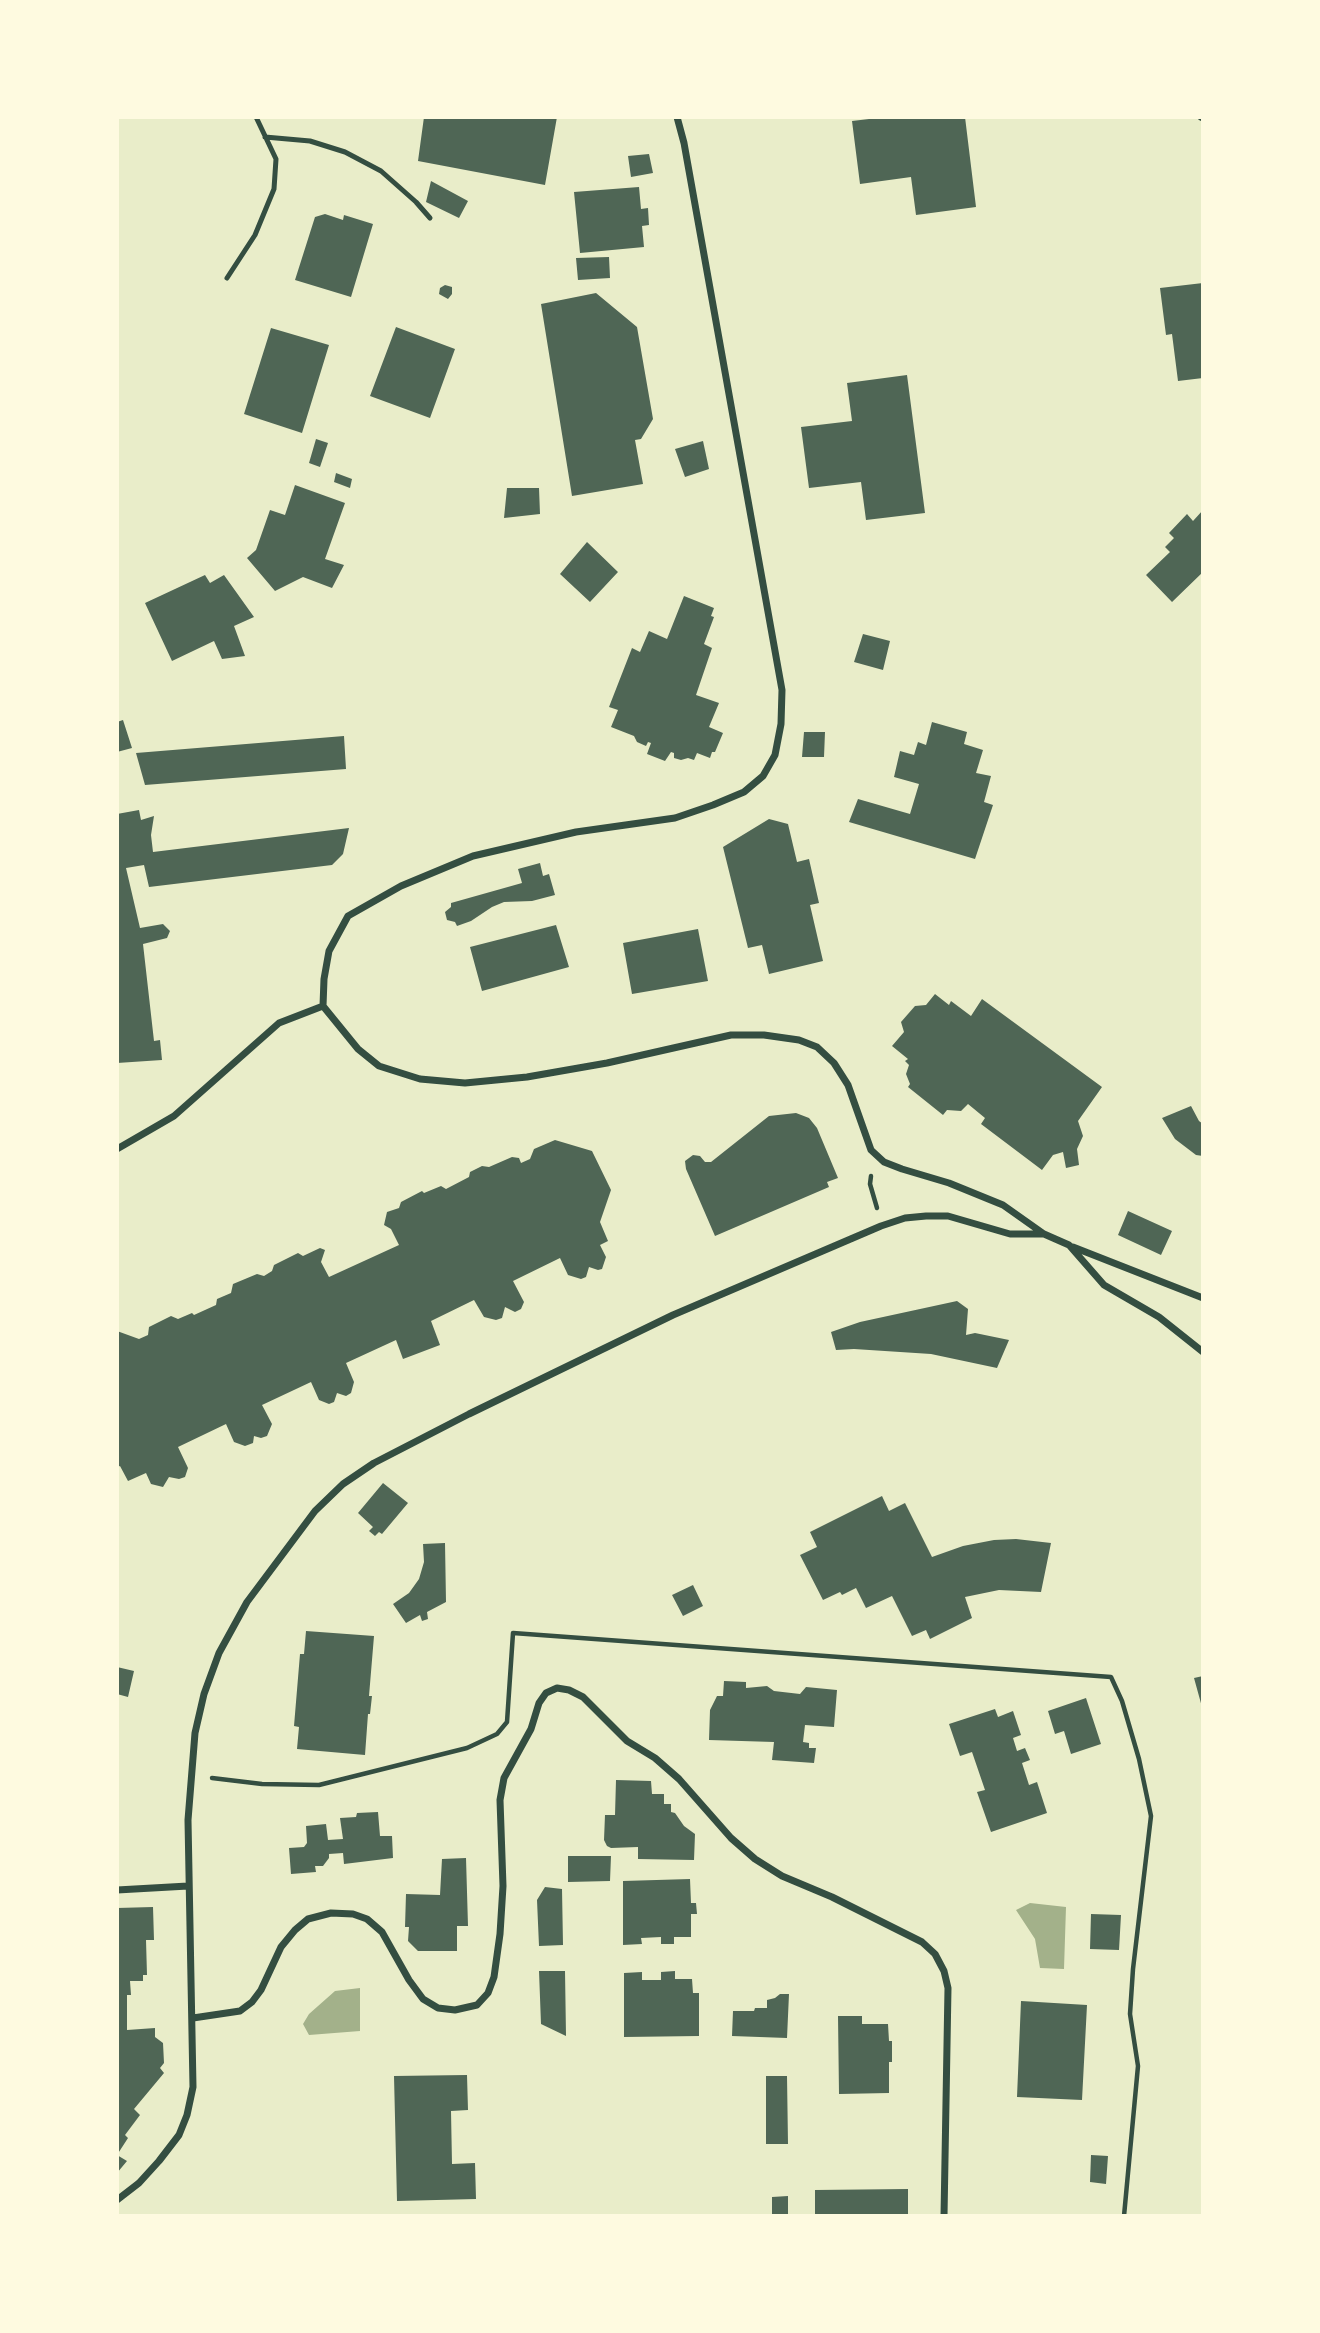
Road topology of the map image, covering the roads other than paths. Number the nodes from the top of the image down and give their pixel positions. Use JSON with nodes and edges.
{"nodes":[{"id":1,"x":256,"y":117,"type":"edge"},
{"id":2,"x":677,"y":117,"type":"edge"},
{"id":3,"x":265,"y":136,"type":"junction"},
{"id":4,"x":429,"y":218,"type":"dead end"},
{"id":5,"x":227,"y":278,"type":"dead end"},
{"id":6,"x":323,"y":1006,"type":"junction"},
{"id":7,"x":117,"y":1149,"type":"edge"},
{"id":8,"x":1045,"y":1234,"type":"junction"},
{"id":9,"x":1069,"y":1245,"type":"junction"},
{"id":10,"x":1203,"y":1298,"type":"edge"},
{"id":11,"x":1203,"y":1352,"type":"edge"},
{"id":12,"x":188,"y":1886,"type":"junction"},
{"id":13,"x":117,"y":1890,"type":"edge"},
{"id":14,"x":193,"y":2018,"type":"junction"},
{"id":15,"x":117,"y":2200,"type":"edge"},
{"id":16,"x":944,"y":2216,"type":"edge"}],
"edges":[{"from":1,"to":3,"type":"lane"},
{"from":2,"to":6,"type":"street"},
{"from":3,"to":4,"type":"lane"},
{"from":3,"to":5,"type":"lane"},
{"from":6,"to":7,"type":"street"},
{"from":6,"to":8,"type":"street"},
{"from":8,"to":9,"type":"street"},
{"from":8,"to":12,"type":"street"},
{"from":9,"to":10,"type":"street"},
{"from":9,"to":11,"type":"street"},
{"from":12,"to":13,"type":"street"},
{"from":12,"to":14,"type":"street"},
{"from":14,"to":15,"type":"street"},
{"from":14,"to":16,"type":"street"}]}
